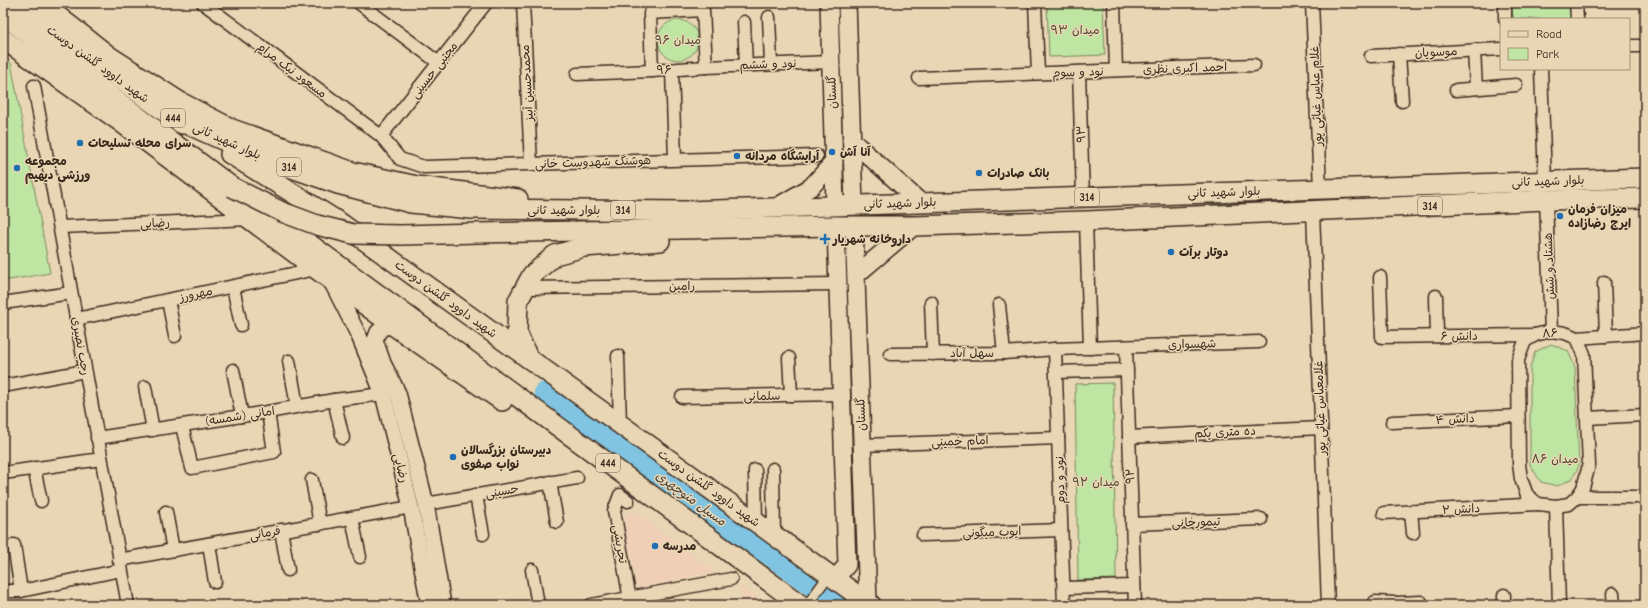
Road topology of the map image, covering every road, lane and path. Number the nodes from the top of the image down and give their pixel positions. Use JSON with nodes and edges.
{"nodes":[{"id":1,"x":14,"y":3,"type":"edge"},
{"id":2,"x":41,"y":3,"type":"edge"},
{"id":3,"x":202,"y":3,"type":"edge"},
{"id":4,"x":359,"y":3,"type":"edge"},
{"id":5,"x":486,"y":3,"type":"edge"},
{"id":6,"x":523,"y":3,"type":"edge"},
{"id":7,"x":829,"y":3,"type":"edge"},
{"id":8,"x":847,"y":3,"type":"edge"},
{"id":9,"x":1035,"y":3,"type":"edge"},
{"id":10,"x":1114,"y":3,"type":"edge"},
{"id":11,"x":1312,"y":3,"type":"edge"},
{"id":12,"x":1505,"y":3,"type":"edge"},
{"id":13,"x":1576,"y":3,"type":"edge"},
{"id":14,"x":675,"y":7,"type":"edge"},
{"id":15,"x":3,"y":15,"type":"edge"},
{"id":16,"x":769,"y":16,"type":"dead end"},
{"id":17,"x":1505,"y":18,"type":"edge"},
{"id":18,"x":1577,"y":18,"type":"edge"},
{"id":19,"x":744,"y":22,"type":"dead end"},
{"id":20,"x":3,"y":39,"type":"edge"},
{"id":21,"x":1630,"y":46,"type":"edge"},
{"id":22,"x":1645,"y":46,"type":"edge"},
{"id":23,"x":1500,"y":48,"type":"edge"},
{"id":24,"x":1474,"y":50,"type":"junction"},
{"id":25,"x":1399,"y":54,"type":"junction"},
{"id":26,"x":1371,"y":56,"type":"dead end"},
{"id":27,"x":831,"y":62,"type":"junction"},
{"id":28,"x":439,"y":63,"type":"junction"},
{"id":29,"x":771,"y":64,"type":"junction"},
{"id":30,"x":746,"y":65,"type":"junction"},
{"id":31,"x":1254,"y":65,"type":"dead end"},
{"id":32,"x":706,"y":67,"type":"junction"},
{"id":33,"x":672,"y":70,"type":"junction"},
{"id":34,"x":1116,"y":70,"type":"junction"},
{"id":35,"x":1542,"y":70,"type":"edge"},
{"id":36,"x":652,"y":72,"type":"junction"},
{"id":37,"x":1079,"y":72,"type":"junction"},
{"id":38,"x":1038,"y":73,"type":"junction"},
{"id":39,"x":577,"y":74,"type":"dead end"},
{"id":40,"x":919,"y":78,"type":"dead end"},
{"id":41,"x":1516,"y":85,"type":"dead end"},
{"id":42,"x":34,"y":86,"type":"dead end"},
{"id":43,"x":1476,"y":88,"type":"junction"},
{"id":44,"x":1456,"y":90,"type":"dead end"},
{"id":45,"x":1402,"y":101,"type":"dead end"},
{"id":46,"x":171,"y":117,"type":"junction"},
{"id":47,"x":381,"y":136,"type":"junction"},
{"id":48,"x":851,"y":140,"type":"junction"},
{"id":49,"x":817,"y":156,"type":"dead end"},
{"id":50,"x":675,"y":159,"type":"junction"},
{"id":51,"x":834,"y":162,"type":"junction"},
{"id":52,"x":531,"y":164,"type":"junction"},
{"id":53,"x":1645,"y":178,"type":"edge"},
{"id":54,"x":1545,"y":181,"type":"junction"},
{"id":55,"x":232,"y":187,"type":"junction"},
{"id":56,"x":1320,"y":189,"type":"junction"},
{"id":57,"x":1083,"y":197,"type":"junction"},
{"id":58,"x":1645,"y":198,"type":"edge"},
{"id":59,"x":1546,"y":200,"type":"junction"},
{"id":60,"x":920,"y":202,"type":"junction"},
{"id":61,"x":835,"y":205,"type":"junction"},
{"id":62,"x":854,"y":205,"type":"junction"},
{"id":63,"x":775,"y":208,"type":"junction"},
{"id":64,"x":617,"y":210,"type":"junction"},
{"id":65,"x":1313,"y":211,"type":"junction"},
{"id":66,"x":250,"y":219,"type":"junction"},
{"id":67,"x":1086,"y":221,"type":"junction"},
{"id":68,"x":845,"y":226,"type":"junction"},
{"id":69,"x":914,"y":226,"type":"junction"},
{"id":70,"x":60,"y":227,"type":"junction"},
{"id":71,"x":762,"y":227,"type":"junction"},
{"id":72,"x":324,"y":274,"type":"junction"},
{"id":73,"x":856,"y":276,"type":"junction"},
{"id":74,"x":1380,"y":277,"type":"dead end"},
{"id":75,"x":1604,"y":282,"type":"dead end"},
{"id":76,"x":838,"y":284,"type":"junction"},
{"id":77,"x":233,"y":287,"type":"junction"},
{"id":78,"x":525,"y":288,"type":"junction"},
{"id":79,"x":72,"y":293,"type":"junction"},
{"id":80,"x":1436,"y":296,"type":"dead end"},
{"id":81,"x":168,"y":300,"type":"junction"},
{"id":82,"x":931,"y":302,"type":"dead end"},
{"id":83,"x":3,"y":303,"type":"edge"},
{"id":84,"x":999,"y":305,"type":"dead end"},
{"id":85,"x":76,"y":319,"type":"junction"},
{"id":86,"x":242,"y":325,"type":"dead end"},
{"id":87,"x":394,"y":326,"type":"junction"},
{"id":88,"x":1551,"y":331,"type":"junction"},
{"id":89,"x":1645,"y":333,"type":"edge"},
{"id":90,"x":1535,"y":335,"type":"junction"},
{"id":91,"x":175,"y":336,"type":"dead end"},
{"id":92,"x":1437,"y":336,"type":"junction"},
{"id":93,"x":1606,"y":336,"type":"junction"},
{"id":94,"x":1577,"y":338,"type":"junction"},
{"id":95,"x":1259,"y":342,"type":"dead end"},
{"id":96,"x":1126,"y":347,"type":"junction"},
{"id":97,"x":1090,"y":348,"type":"junction"},
{"id":98,"x":1055,"y":349,"type":"junction"},
{"id":99,"x":1004,"y":353,"type":"junction"},
{"id":100,"x":890,"y":354,"type":"dead end"},
{"id":101,"x":933,"y":354,"type":"junction"},
{"id":102,"x":618,"y":356,"type":"dead end"},
{"id":103,"x":528,"y":358,"type":"junction"},
{"id":104,"x":789,"y":358,"type":"dead end"},
{"id":105,"x":289,"y":361,"type":"dead end"},
{"id":106,"x":233,"y":370,"type":"dead end"},
{"id":107,"x":1127,"y":370,"type":"junction"},
{"id":108,"x":86,"y":372,"type":"junction"},
{"id":109,"x":1056,"y":372,"type":"junction"},
{"id":110,"x":3,"y":386,"type":"edge"},
{"id":111,"x":145,"y":387,"type":"dead end"},
{"id":112,"x":398,"y":393,"type":"junction"},
{"id":113,"x":383,"y":394,"type":"junction"},
{"id":114,"x":842,"y":394,"type":"junction"},
{"id":115,"x":791,"y":395,"type":"junction"},
{"id":116,"x":682,"y":397,"type":"dead end"},
{"id":117,"x":334,"y":400,"type":"junction"},
{"id":118,"x":297,"y":406,"type":"junction"},
{"id":119,"x":268,"y":412,"type":"junction"},
{"id":120,"x":242,"y":416,"type":"junction"},
{"id":121,"x":1518,"y":416,"type":"junction"},
{"id":122,"x":1645,"y":416,"type":"edge"},
{"id":123,"x":1587,"y":418,"type":"junction"},
{"id":124,"x":1392,"y":422,"type":"dead end"},
{"id":125,"x":620,"y":425,"type":"junction"},
{"id":126,"x":182,"y":426,"type":"junction"},
{"id":127,"x":1321,"y":428,"type":"junction"},
{"id":128,"x":153,"y":430,"type":"junction"},
{"id":129,"x":1129,"y":437,"type":"junction"},
{"id":130,"x":98,"y":438,"type":"junction"},
{"id":131,"x":343,"y":438,"type":"dead end"},
{"id":132,"x":1058,"y":438,"type":"junction"},
{"id":133,"x":862,"y":445,"type":"junction"},
{"id":134,"x":101,"y":459,"type":"junction"},
{"id":135,"x":34,"y":468,"type":"junction"},
{"id":136,"x":755,"y":470,"type":"dead end"},
{"id":137,"x":773,"y":470,"type":"dead end"},
{"id":138,"x":3,"y":473,"type":"edge"},
{"id":139,"x":578,"y":478,"type":"dead end"},
{"id":140,"x":312,"y":480,"type":"dead end"},
{"id":141,"x":550,"y":482,"type":"junction"},
{"id":142,"x":476,"y":495,"type":"junction"},
{"id":143,"x":1577,"y":497,"type":"junction"},
{"id":144,"x":1645,"y":497,"type":"edge"},
{"id":145,"x":41,"y":501,"type":"dead end"},
{"id":146,"x":628,"y":501,"type":"dead end"},
{"id":147,"x":426,"y":504,"type":"junction"},
{"id":148,"x":1538,"y":504,"type":"junction"},
{"id":149,"x":1556,"y":506,"type":"junction"},
{"id":150,"x":411,"y":507,"type":"junction"},
{"id":151,"x":166,"y":512,"type":"dead end"},
{"id":152,"x":1412,"y":512,"type":"junction"},
{"id":153,"x":1384,"y":513,"type":"dead end"},
{"id":154,"x":352,"y":518,"type":"junction"},
{"id":155,"x":1261,"y":519,"type":"dead end"},
{"id":156,"x":557,"y":522,"type":"dead end"},
{"id":157,"x":756,"y":522,"type":"junction"},
{"id":158,"x":320,"y":524,"type":"junction"},
{"id":159,"x":1132,"y":524,"type":"junction"},
{"id":160,"x":281,"y":530,"type":"junction"},
{"id":161,"x":1062,"y":530,"type":"junction"},
{"id":162,"x":1413,"y":533,"type":"dead end"},
{"id":163,"x":483,"y":534,"type":"dead end"},
{"id":164,"x":774,"y":535,"type":"junction"},
{"id":165,"x":922,"y":535,"type":"dead end"},
{"id":166,"x":209,"y":544,"type":"junction"},
{"id":167,"x":14,"y":545,"type":"dead end"},
{"id":168,"x":174,"y":550,"type":"junction"},
{"id":169,"x":360,"y":557,"type":"dead end"},
{"id":170,"x":120,"y":565,"type":"junction"},
{"id":171,"x":288,"y":570,"type":"dead end"},
{"id":172,"x":532,"y":570,"type":"dead end"},
{"id":173,"x":866,"y":572,"type":"junction"},
{"id":174,"x":758,"y":573,"type":"junction"},
{"id":175,"x":731,"y":579,"type":"dead end"},
{"id":176,"x":216,"y":582,"type":"dead end"},
{"id":177,"x":841,"y":582,"type":"edge"},
{"id":178,"x":1134,"y":586,"type":"junction"},
{"id":179,"x":1064,"y":588,"type":"junction"},
{"id":180,"x":3,"y":591,"type":"edge"},
{"id":181,"x":21,"y":591,"type":"junction"},
{"id":182,"x":630,"y":601,"type":"edge"},
{"id":183,"x":1375,"y":602,"type":"dead end"},
{"id":184,"x":1421,"y":602,"type":"dead end"},
{"id":185,"x":869,"y":604,"type":"edge"},
{"id":186,"x":1396,"y":604,"type":"edge"},
{"id":187,"x":128,"y":605,"type":"edge"},
{"id":188,"x":429,"y":605,"type":"edge"},
{"id":189,"x":443,"y":605,"type":"edge"},
{"id":190,"x":538,"y":605,"type":"edge"},
{"id":191,"x":591,"y":605,"type":"edge"},
{"id":192,"x":801,"y":605,"type":"edge"},
{"id":193,"x":807,"y":605,"type":"edge"},
{"id":194,"x":1064,"y":605,"type":"edge"},
{"id":195,"x":1135,"y":605,"type":"edge"},
{"id":196,"x":1328,"y":605,"type":"edge"},
{"id":197,"x":1558,"y":605,"type":"edge"}],
"edges":[{"from":1,"to":46,"type":"main road","name":"شهید داوود گلشن دوست","number":"444"},
{"from":2,"to":64,"type":"main road"},
{"from":3,"to":47,"type":"street","name":"مسعود نیک مرام"},
{"from":4,"to":28,"type":"street"},
{"from":5,"to":28,"type":"street","name":"مجتبی حسینی"},
{"from":6,"to":52,"type":"street","name":"محمدحسین آبیز"},
{"from":7,"to":27,"type":"main road","name":"گلستان"},
{"from":8,"to":48,"type":"main road","name":"گلستان"},
{"from":9,"to":38,"type":"street","name":"نود و سوم"},
{"from":10,"to":34,"type":"street"},
{"from":11,"to":56,"type":"street","name":"غلام عباس غیاثی ‌پور"},
{"from":12,"to":17,"type":"street"},
{"from":13,"to":18,"type":"street"},
{"from":14,"to":32,"type":"street","name":"۹۶"},
{"from":14,"to":36,"type":"street","name":"۹۶"},
{"from":15,"to":55,"type":"main road","name":"شهید داوود گلشن دوست","number":"444"},
{"from":16,"to":29,"type":"street"},
{"from":19,"to":30,"type":"street"},
{"from":20,"to":66,"type":"main road"},
{"from":21,"to":22,"type":"street"},
{"from":23,"to":24,"type":"street","name":"موسویان"},
{"from":24,"to":25,"type":"street","name":"موسویان"},
{"from":24,"to":43,"type":"street"},
{"from":25,"to":26,"type":"street","name":"موسویان"},
{"from":25,"to":45,"type":"street"},
{"from":27,"to":29,"type":"street","name":"نود و ششم"},
{"from":27,"to":51,"type":"main road","name":"گلستان"},
{"from":28,"to":47,"type":"street","name":"مجتبی حسینی"},
{"from":29,"to":30,"type":"street","name":"نود و ششم"},
{"from":30,"to":32,"type":"street","name":"نود و ششم"},
{"from":31,"to":34,"type":"street","name":"احمد اکبری نظری"},
{"from":32,"to":33,"type":"street","name":"۹۶"},
{"from":33,"to":36,"type":"street","name":"۹۶"},
{"from":33,"to":50,"type":"street"},
{"from":34,"to":37,"type":"street","name":"نود و سوم"},
{"from":35,"to":54,"type":"street"},
{"from":36,"to":39,"type":"street"},
{"from":37,"to":38,"type":"street","name":"نود و سوم"},
{"from":37,"to":57,"type":"street","name":"۹۳"},
{"from":38,"to":40,"type":"street"},
{"from":41,"to":43,"type":"street"},
{"from":42,"to":70,"type":"street","name":"رجب نصیری"},
{"from":43,"to":44,"type":"street"},
{"from":46,"to":64,"type":"main road","name":"بلوار شهید ثانی","number":"314"},
{"from":46,"to":103,"type":"main road","name":"شهید داوود گلشن دوست","number":"444"},
{"from":47,"to":52,"type":"street","name":"هوشنگ شهدوست خانی"},
{"from":48,"to":60,"type":"main road"},
{"from":48,"to":62,"type":"main road","name":"گلستان"},
{"from":49,"to":50,"type":"street","name":"هوشنگ شهدوست خانی"},
{"from":50,"to":52,"type":"street","name":"هوشنگ شهدوست خانی"},
{"from":51,"to":61,"type":"main road","name":"گلستان"},
{"from":51,"to":63,"type":"main road"},
{"from":53,"to":54,"type":"main road","name":"بلوار شهید ثانی","number":"314"},
{"from":54,"to":56,"type":"main road","name":"بلوار شهید ثانی","number":"314"},
{"from":55,"to":71,"type":"main road","name":"بلوار شهید ثانی","number":"314","bridge":true},
{"from":55,"to":174,"type":"main road","name":"شهید داوود گلشن دوست","number":"444","bridge":true},
{"from":56,"to":57,"type":"main road","name":"بلوار شهید ثانی","number":"314"},
{"from":56,"to":65,"type":"main road"},
{"from":57,"to":60,"type":"main road","name":"بلوار شهید ثانی","number":"314"},
{"from":58,"to":59,"type":"main road","name":"بلوار شهید ثانی","number":"314"},
{"from":59,"to":65,"type":"main road","name":"بلوار شهید ثانی","number":"314"},
{"from":59,"to":88,"type":"street","name":"هشتاد و شش"},
{"from":60,"to":62,"type":"main road","name":"بلوار شهید ثانی","number":"314"},
{"from":61,"to":62,"type":"main road","name":"بلوار شهید ثانی","number":"314"},
{"from":61,"to":63,"type":"main road","name":"بلوار شهید ثانی","number":"314"},
{"from":61,"to":68,"type":"main road"},
{"from":62,"to":68,"type":"main road"},
{"from":63,"to":64,"type":"main road","name":"بلوار شهید ثانی","number":"314"},
{"from":65,"to":67,"type":"main road","name":"بلوار شهید ثانی","number":"314"},
{"from":65,"to":127,"type":"street","name":"غلامعباس غیاثی پور"},
{"from":66,"to":70,"type":"street","name":"رضایی"},
{"from":66,"to":72,"type":"main road"},
{"from":67,"to":69,"type":"main road","name":"بلوار شهید ثانی","number":"314"},
{"from":67,"to":97,"type":"street"},
{"from":68,"to":69,"type":"main road","name":"بلوار شهید ثانی","number":"314"},
{"from":68,"to":71,"type":"main road","name":"بلوار شهید ثانی","number":"314"},
{"from":68,"to":73,"type":"main road","name":"گلستان"},
{"from":68,"to":76,"type":"main road","name":"گلستان"},
{"from":69,"to":73,"type":"main road"},
{"from":70,"to":79,"type":"street","name":"رجب نصیری"},
{"from":71,"to":78,"type":"main road"},
{"from":72,"to":77,"type":"street","name":"مهرورز"},
{"from":72,"to":87,"type":"main road"},
{"from":72,"to":113,"type":"street","name":"رضایی"},
{"from":73,"to":133,"type":"main road","name":"گلستان"},
{"from":74,"to":92,"type":"street","name":"دانش ۶"},
{"from":75,"to":93,"type":"street"},
{"from":76,"to":78,"type":"street","name":"رامین"},
{"from":76,"to":114,"type":"main road","name":"گلستان"},
{"from":77,"to":81,"type":"street","name":"مهرورز"},
{"from":77,"to":86,"type":"street"},
{"from":78,"to":103,"type":"main road"},
{"from":79,"to":83,"type":"street"},
{"from":79,"to":85,"type":"street","name":"رجب نصیری"},
{"from":80,"to":92,"type":"street"},
{"from":81,"to":85,"type":"street","name":"مهرورز"},
{"from":81,"to":91,"type":"street"},
{"from":82,"to":101,"type":"street"},
{"from":84,"to":99,"type":"street"},
{"from":85,"to":108,"type":"street","name":"رجب نصیری"},
{"from":87,"to":112,"type":"street","name":"رضایی"},
{"from":87,"to":174,"type":"main road"},
{"from":88,"to":90,"type":"street","name":"۸۶"},
{"from":88,"to":94,"type":"street","name":"۸۶"},
{"from":89,"to":93,"type":"street"},
{"from":90,"to":92,"type":"street","name":"دانش ۶"},
{"from":90,"to":121,"type":"street","name":"۸۶"},
{"from":93,"to":94,"type":"street"},
{"from":94,"to":123,"type":"street"},
{"from":95,"to":96,"type":"street","name":"شهسواری"},
{"from":96,"to":97,"type":"street","name":"شهسواری"},
{"from":96,"to":107,"type":"street","name":"۹۲"},
{"from":97,"to":98,"type":"street","name":"سهل آباد"},
{"from":98,"to":99,"type":"street","name":"سهل آباد"},
{"from":98,"to":109,"type":"street","name":"نود و دوم"},
{"from":99,"to":101,"type":"street","name":"سهل آباد"},
{"from":100,"to":101,"type":"street","name":"سهل آباد"},
{"from":102,"to":125,"type":"street"},
{"from":103,"to":125,"type":"main road","name":"شهید داوود گلشن دوست","number":"444"},
{"from":104,"to":115,"type":"street"},
{"from":105,"to":118,"type":"street"},
{"from":106,"to":120,"type":"street"},
{"from":107,"to":109,"type":"street"},
{"from":107,"to":129,"type":"street","name":"۹۲"},
{"from":108,"to":110,"type":"street"},
{"from":108,"to":130,"type":"street","name":"رجب نصیری"},
{"from":109,"to":132,"type":"street","name":"نود و دوم"},
{"from":111,"to":128,"type":"street"},
{"from":112,"to":113,"type":"street"},
{"from":112,"to":147,"type":"street","name":"رضایی"},
{"from":113,"to":117,"type":"street","name":"امانی (شمسه)"},
{"from":113,"to":150,"type":"street","name":"رضایی"},
{"from":114,"to":115,"type":"street","name":"سلمانی"},
{"from":114,"to":177,"type":"main road","name":"گلستان"},
{"from":115,"to":116,"type":"street","name":"سلمانی"},
{"from":117,"to":118,"type":"street","name":"امانی (شمسه)"},
{"from":117,"to":131,"type":"street"},
{"from":118,"to":119,"type":"street","name":"امانی (شمسه)"},
{"from":119,"to":120,"type":"street","name":"امانی (شمسه)"},
{"from":119,"to":126,"type":"street"},
{"from":120,"to":126,"type":"street","name":"امانی (شمسه)"},
{"from":121,"to":124,"type":"street","name":"دانش ۴"},
{"from":121,"to":148,"type":"street","name":"۸۶"},
{"from":122,"to":123,"type":"street"},
{"from":123,"to":143,"type":"street"},
{"from":125,"to":157,"type":"main road","name":"شهید داوود گلشن دوست","number":"444"},
{"from":126,"to":128,"type":"street","name":"امانی (شمسه)"},
{"from":127,"to":129,"type":"street","name":"ده متری یکم"},
{"from":127,"to":196,"type":"street","name":"غلامعباس غیاثی پور"},
{"from":128,"to":130,"type":"street","name":"امانی (شمسه)"},
{"from":129,"to":159,"type":"street","name":"۹۲"},
{"from":130,"to":134,"type":"street","name":"رجب نصیری"},
{"from":132,"to":133,"type":"street","name":"امام خمینی"},
{"from":132,"to":161,"type":"street","name":"نود و دوم"},
{"from":133,"to":173,"type":"main road","name":"گلستان"},
{"from":134,"to":135,"type":"street"},
{"from":134,"to":170,"type":"street","name":"رجب نصیری"},
{"from":135,"to":138,"type":"street"},
{"from":135,"to":145,"type":"street"},
{"from":136,"to":157,"type":"street"},
{"from":137,"to":164,"type":"street"},
{"from":139,"to":141,"type":"street","name":"حسینی"},
{"from":140,"to":158,"type":"street"},
{"from":141,"to":142,"type":"street","name":"حسینی"},
{"from":141,"to":156,"type":"street"},
{"from":142,"to":147,"type":"street","name":"حسینی"},
{"from":142,"to":163,"type":"street"},
{"from":143,"to":144,"type":"street"},
{"from":143,"to":149,"type":"street"},
{"from":146,"to":182,"type":"street","name":"تجریشی"},
{"from":147,"to":150,"type":"street"},
{"from":147,"to":189,"type":"street","name":"رضایی"},
{"from":148,"to":149,"type":"street"},
{"from":148,"to":152,"type":"street","name":"دانش ۲"},
{"from":149,"to":197,"type":"street"},
{"from":150,"to":154,"type":"street","name":"فرمانی"},
{"from":150,"to":188,"type":"street","name":"رضایی"},
{"from":151,"to":168,"type":"street"},
{"from":152,"to":153,"type":"street","name":"دانش ۲"},
{"from":152,"to":162,"type":"street"},
{"from":154,"to":158,"type":"street","name":"فرمانی"},
{"from":154,"to":169,"type":"street"},
{"from":155,"to":159,"type":"street","name":"تیمورخانی"},
{"from":157,"to":164,"type":"main road","name":"شهید داوود گلشن دوست","number":"444"},
{"from":158,"to":160,"type":"street","name":"فرمانی"},
{"from":159,"to":178,"type":"street","name":"۹۲"},
{"from":160,"to":166,"type":"street","name":"فرمانی"},
{"from":160,"to":171,"type":"street"},
{"from":161,"to":165,"type":"street","name":"ایوب میگونی"},
{"from":161,"to":179,"type":"street","name":"نود و دوم"},
{"from":164,"to":177,"type":"main road","name":"شهید داوود گلشن دوست","number":"444"},
{"from":166,"to":168,"type":"street","name":"فرمانی"},
{"from":166,"to":176,"type":"street"},
{"from":167,"to":181,"type":"street"},
{"from":168,"to":170,"type":"street","name":"فرمانی"},
{"from":170,"to":181,"type":"street","name":"فرمانی"},
{"from":170,"to":187,"type":"street","name":"رجب نصیری"},
{"from":172,"to":190,"type":"street"},
{"from":173,"to":177,"type":"main road"},
{"from":173,"to":185,"type":"main road","name":"گلستان"},
{"from":174,"to":192,"type":"main road","name":"شهید داوود گلشن دوست","number":"444"},
{"from":175,"to":182,"type":"street"},
{"from":177,"to":185,"type":"main road","name":"شهید داوود گلشن دوست","number":"444"},
{"from":177,"to":193,"type":"street"},
{"from":178,"to":179,"type":"street"},
{"from":178,"to":195,"type":"street","name":"۹۲"},
{"from":179,"to":194,"type":"street","name":"نود و دوم"},
{"from":180,"to":181,"type":"street","name":"فرمانی"},
{"from":182,"to":191,"type":"street"},
{"from":183,"to":186,"type":"street"},
{"from":184,"to":186,"type":"street"}]}
